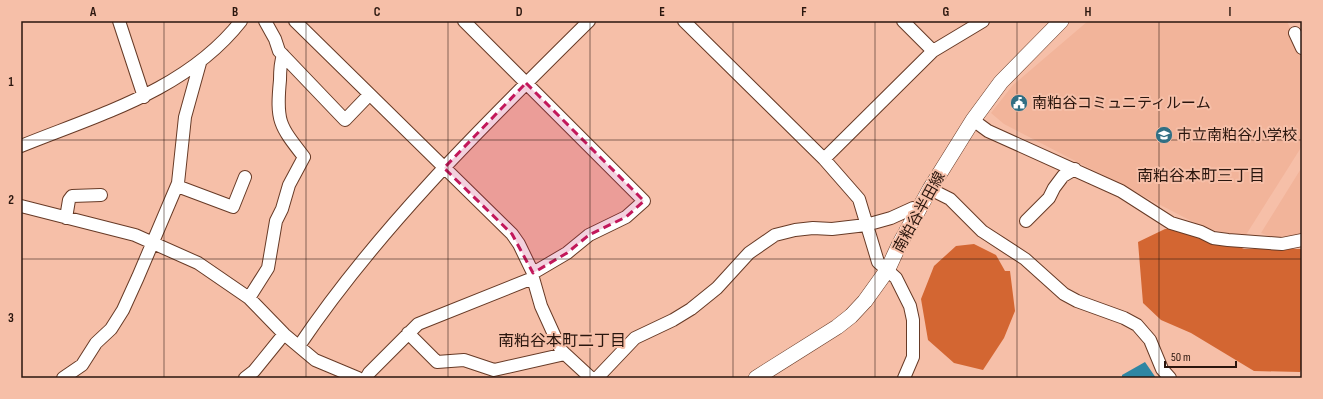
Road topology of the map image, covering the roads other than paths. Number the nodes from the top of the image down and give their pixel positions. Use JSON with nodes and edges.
{"nodes":[{"id":1,"x":119,"y":21,"type":"edge"},
{"id":2,"x":241,"y":21,"type":"edge"},
{"id":3,"x":265,"y":21,"type":"edge"},
{"id":4,"x":295,"y":21,"type":"edge"},
{"id":5,"x":464,"y":21,"type":"edge"},
{"id":6,"x":589,"y":21,"type":"edge"},
{"id":7,"x":684,"y":21,"type":"edge"},
{"id":8,"x":903,"y":21,"type":"edge"},
{"id":9,"x":983,"y":21,"type":"edge"},
{"id":10,"x":1061,"y":21,"type":"edge"},
{"id":11,"x":1295,"y":34,"type":"dead end"},
{"id":12,"x":1302,"y":48,"type":"edge"},
{"id":13,"x":933,"y":51,"type":"junction"},
{"id":14,"x":283,"y":55,"type":"junction"},
{"id":15,"x":200,"y":63,"type":"junction"},
{"id":16,"x":526,"y":83,"type":"junction"},
{"id":17,"x":369,"y":95,"type":"junction"},
{"id":18,"x":144,"y":97,"type":"junction"},
{"id":19,"x":973,"y":120,"type":"junction"},
{"id":20,"x":21,"y":146,"type":"edge"},
{"id":21,"x":824,"y":159,"type":"junction"},
{"id":22,"x":444,"y":168,"type":"junction"},
{"id":23,"x":1075,"y":169,"type":"junction"},
{"id":24,"x":245,"y":178,"type":"dead end"},
{"id":25,"x":177,"y":186,"type":"junction"},
{"id":26,"x":930,"y":189,"type":"junction"},
{"id":27,"x":101,"y":194,"type":"dead end"},
{"id":28,"x":21,"y":206,"type":"edge"},
{"id":29,"x":919,"y":210,"type":"junction"},
{"id":30,"x":66,"y":218,"type":"junction"},
{"id":31,"x":1026,"y":221,"type":"dead end"},
{"id":32,"x":866,"y":225,"type":"junction"},
{"id":33,"x":1302,"y":240,"type":"edge"},
{"id":34,"x":153,"y":242,"type":"junction"},
{"id":35,"x":888,"y":270,"type":"junction"},
{"id":36,"x":533,"y":275,"type":"junction"},
{"id":37,"x":249,"y":298,"type":"junction"},
{"id":38,"x":408,"y":333,"type":"junction"},
{"id":39,"x":284,"y":334,"type":"junction"},
{"id":40,"x":299,"y":346,"type":"junction"},
{"id":41,"x":565,"y":354,"type":"junction"},
{"id":42,"x":63,"y":378,"type":"edge"},
{"id":43,"x":245,"y":378,"type":"edge"},
{"id":44,"x":358,"y":378,"type":"edge"},
{"id":45,"x":366,"y":378,"type":"edge"},
{"id":46,"x":591,"y":378,"type":"edge"},
{"id":47,"x":597,"y":378,"type":"edge"},
{"id":48,"x":756,"y":378,"type":"edge"},
{"id":49,"x":904,"y":378,"type":"edge"},
{"id":50,"x":1170,"y":378,"type":"edge"}],
"edges":[{"from":1,"to":18,"type":"street"},
{"from":2,"to":15,"type":"street"},
{"from":3,"to":14,"type":"street"},
{"from":4,"to":17,"type":"street"},
{"from":5,"to":16,"type":"street"},
{"from":6,"to":16,"type":"street"},
{"from":7,"to":21,"type":"street"},
{"from":8,"to":13,"type":"street"},
{"from":9,"to":13,"type":"street"},
{"from":10,"to":19,"type":"main road","name":"南粕谷半田線"},
{"from":11,"to":12,"type":"street"},
{"from":13,"to":21,"type":"street"},
{"from":14,"to":17,"type":"street"},
{"from":14,"to":37,"type":"street"},
{"from":15,"to":18,"type":"street"},
{"from":15,"to":25,"type":"street"},
{"from":16,"to":22,"type":"street"},
{"from":16,"to":36,"type":"street"},
{"from":17,"to":22,"type":"street"},
{"from":18,"to":20,"type":"street"},
{"from":19,"to":23,"type":"street"},
{"from":19,"to":26,"type":"main road","name":"南粕谷半田線"},
{"from":21,"to":32,"type":"street"},
{"from":22,"to":36,"type":"street"},
{"from":22,"to":40,"type":"street"},
{"from":23,"to":31,"type":"street"},
{"from":23,"to":33,"type":"street"},
{"from":24,"to":25,"type":"street"},
{"from":25,"to":34,"type":"street"},
{"from":26,"to":29,"type":"main road","name":"南粕谷半田線"},
{"from":26,"to":50,"type":"street"},
{"from":27,"to":30,"type":"street"},
{"from":28,"to":30,"type":"street"},
{"from":29,"to":32,"type":"street"},
{"from":29,"to":35,"type":"main road","name":"南粕谷半田線"},
{"from":30,"to":34,"type":"street"},
{"from":32,"to":35,"type":"street"},
{"from":32,"to":47,"type":"street"},
{"from":34,"to":37,"type":"street"},
{"from":34,"to":42,"type":"street"},
{"from":35,"to":48,"type":"main road","name":"南粕谷半田線"},
{"from":35,"to":49,"type":"street"},
{"from":36,"to":38,"type":"street"},
{"from":36,"to":41,"type":"street"},
{"from":37,"to":39,"type":"street"},
{"from":38,"to":41,"type":"street"},
{"from":38,"to":45,"type":"street"},
{"from":39,"to":40,"type":"street"},
{"from":39,"to":43,"type":"street"},
{"from":40,"to":44,"type":"street"},
{"from":41,"to":46,"type":"street"}]}
